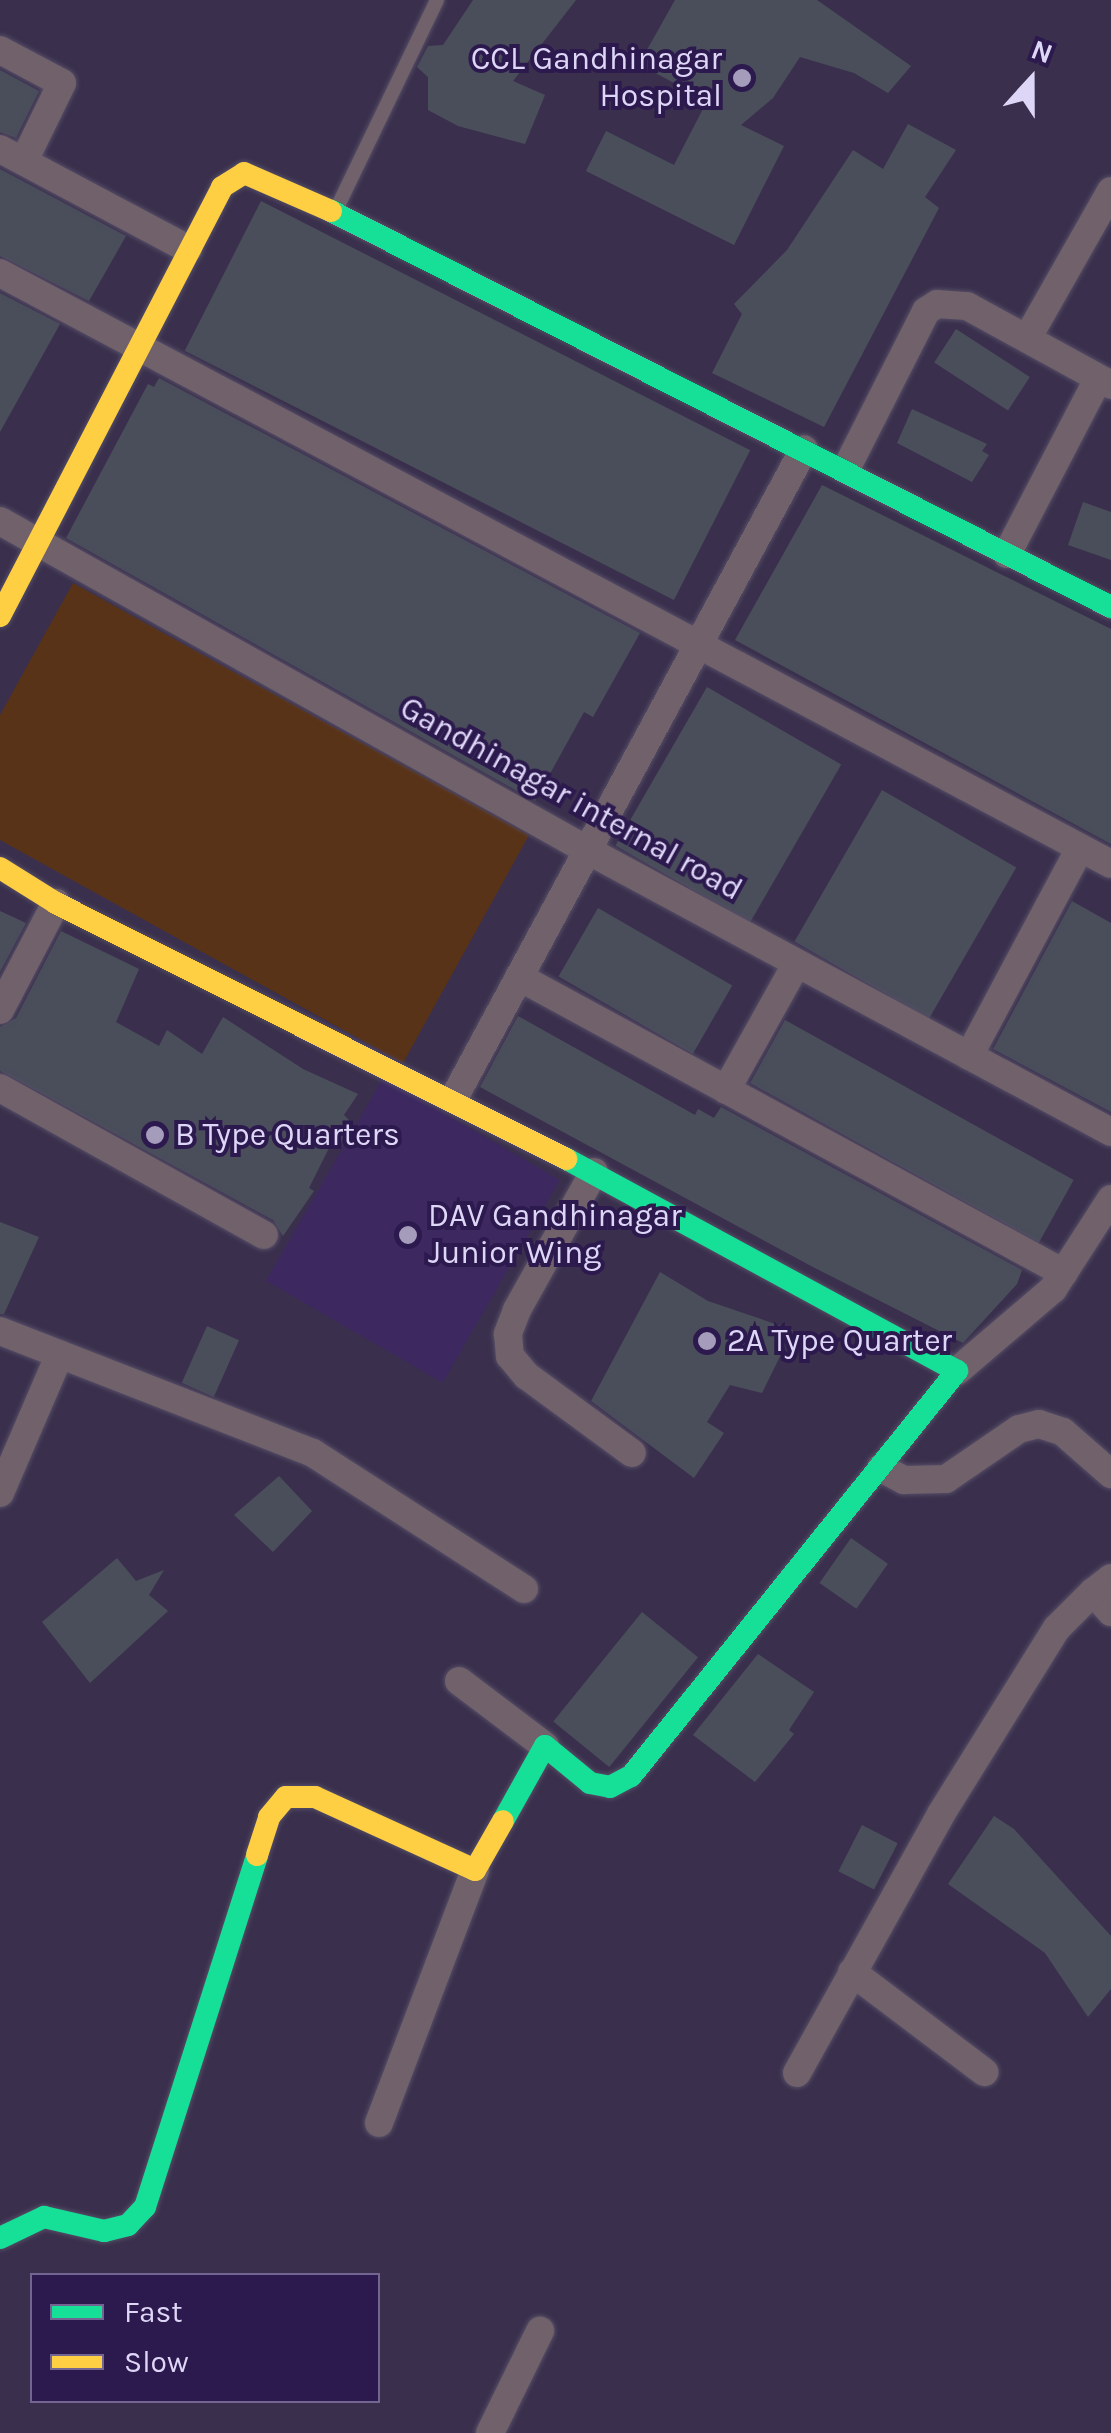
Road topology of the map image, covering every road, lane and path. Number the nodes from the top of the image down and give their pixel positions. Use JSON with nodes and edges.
{"nodes":[{"id":1,"x":437,"y":0,"type":"edge"},
{"id":2,"x":0,"y":50,"type":"edge"},
{"id":3,"x":12,"y":155,"type":"edge"},
{"id":4,"x":1111,"y":192,"type":"edge"},
{"id":5,"x":335,"y":212,"type":"junction"},
{"id":6,"x":188,"y":249,"type":"junction"},
{"id":7,"x":0,"y":273,"type":"edge"},
{"id":8,"x":1028,"y":337,"type":"junction"},
{"id":9,"x":140,"y":346,"type":"junction"},
{"id":10,"x":1105,"y":382,"type":"edge"},
{"id":11,"x":804,"y":448,"type":"junction"},
{"id":12,"x":846,"y":469,"type":"junction"},
{"id":13,"x":0,"y":521,"type":"edge"},
{"id":14,"x":41,"y":543,"type":"junction"},
{"id":15,"x":1008,"y":554,"type":"junction"},
{"id":16,"x":1111,"y":607,"type":"edge"},
{"id":17,"x":0,"y":616,"type":"edge"},
{"id":18,"x":698,"y":647,"type":"junction"},
{"id":19,"x":1080,"y":848,"type":"junction"},
{"id":20,"x":587,"y":850,"type":"junction"},
{"id":21,"x":1111,"y":864,"type":"edge"},
{"id":22,"x":0,"y":868,"type":"edge"},
{"id":23,"x":56,"y":903,"type":"junction"},
{"id":24,"x":796,"y":963,"type":"junction"},
{"id":25,"x":519,"y":977,"type":"junction"},
{"id":26,"x":0,"y":1010,"type":"edge"},
{"id":27,"x":970,"y":1056,"type":"junction"},
{"id":28,"x":0,"y":1088,"type":"edge"},
{"id":29,"x":726,"y":1090,"type":"junction"},
{"id":30,"x":454,"y":1098,"type":"junction"},
{"id":31,"x":1111,"y":1132,"type":"edge"},
{"id":32,"x":594,"y":1172,"type":"junction"},
{"id":33,"x":1111,"y":1199,"type":"edge"},
{"id":34,"x":264,"y":1235,"type":"dead end"},
{"id":35,"x":1064,"y":1273,"type":"junction"},
{"id":36,"x":0,"y":1331,"type":"edge"},
{"id":37,"x":60,"y":1354,"type":"junction"},
{"id":38,"x":957,"y":1371,"type":"junction"},
{"id":39,"x":632,"y":1453,"type":"dead end"},
{"id":40,"x":881,"y":1468,"type":"junction"},
{"id":41,"x":1111,"y":1474,"type":"edge"},
{"id":42,"x":0,"y":1493,"type":"edge"},
{"id":43,"x":524,"y":1588,"type":"dead end"},
{"id":44,"x":1105,"y":1594,"type":"edge"},
{"id":45,"x":459,"y":1681,"type":"dead end"},
{"id":46,"x":546,"y":1746,"type":"junction"},
{"id":47,"x":475,"y":1870,"type":"junction"},
{"id":48,"x":852,"y":1972,"type":"junction"},
{"id":49,"x":984,"y":2072,"type":"dead end"},
{"id":50,"x":797,"y":2073,"type":"dead end"},
{"id":51,"x":379,"y":2123,"type":"dead end"},
{"id":52,"x":0,"y":2238,"type":"edge"},
{"id":53,"x":540,"y":2331,"type":"dead end"},
{"id":54,"x":490,"y":2433,"type":"edge"}],
"edges":[{"from":1,"to":5,"type":"lane"},
{"from":2,"to":3,"type":"street"},
{"from":3,"to":6,"type":"street"},
{"from":4,"to":8,"type":"street"},
{"from":5,"to":6,"type":"street"},
{"from":5,"to":11,"type":"street"},
{"from":6,"to":9,"type":"street"},
{"from":7,"to":9,"type":"street"},
{"from":8,"to":10,"type":"street"},
{"from":8,"to":12,"type":"street"},
{"from":9,"to":14,"type":"street"},
{"from":9,"to":18,"type":"street"},
{"from":10,"to":15,"type":"street"},
{"from":11,"to":12,"type":"street"},
{"from":11,"to":18,"type":"street"},
{"from":12,"to":15,"type":"street"},
{"from":13,"to":14,"type":"street","name":"Gandhinagar internal road"},
{"from":14,"to":17,"type":"street"},
{"from":14,"to":20,"type":"street","name":"Gandhinagar internal road"},
{"from":15,"to":16,"type":"street"},
{"from":18,"to":19,"type":"street"},
{"from":18,"to":20,"type":"street"},
{"from":19,"to":21,"type":"street"},
{"from":19,"to":27,"type":"street"},
{"from":20,"to":24,"type":"street","name":"Gandhinagar internal road"},
{"from":20,"to":25,"type":"street"},
{"from":22,"to":23,"type":"street"},
{"from":23,"to":26,"type":"street"},
{"from":23,"to":30,"type":"street"},
{"from":24,"to":27,"type":"street","name":"Gandhinagar internal road"},
{"from":24,"to":29,"type":"street"},
{"from":25,"to":29,"type":"street"},
{"from":25,"to":30,"type":"street"},
{"from":27,"to":31,"type":"street","name":"Gandhinagar internal road"},
{"from":28,"to":34,"type":"street"},
{"from":29,"to":35,"type":"street"},
{"from":30,"to":32,"type":"street"},
{"from":32,"to":38,"type":"street"},
{"from":32,"to":39,"type":"street"},
{"from":33,"to":35,"type":"street"},
{"from":35,"to":38,"type":"street"},
{"from":36,"to":37,"type":"street"},
{"from":37,"to":42,"type":"street"},
{"from":37,"to":43,"type":"street"},
{"from":38,"to":40,"type":"street"},
{"from":40,"to":41,"type":"street"},
{"from":40,"to":46,"type":"street"},
{"from":44,"to":48,"type":"street"},
{"from":45,"to":46,"type":"street"},
{"from":46,"to":47,"type":"street"},
{"from":47,"to":51,"type":"street"},
{"from":47,"to":52,"type":"street"},
{"from":48,"to":49,"type":"street"},
{"from":48,"to":50,"type":"street"},
{"from":53,"to":54,"type":"street"}]}
